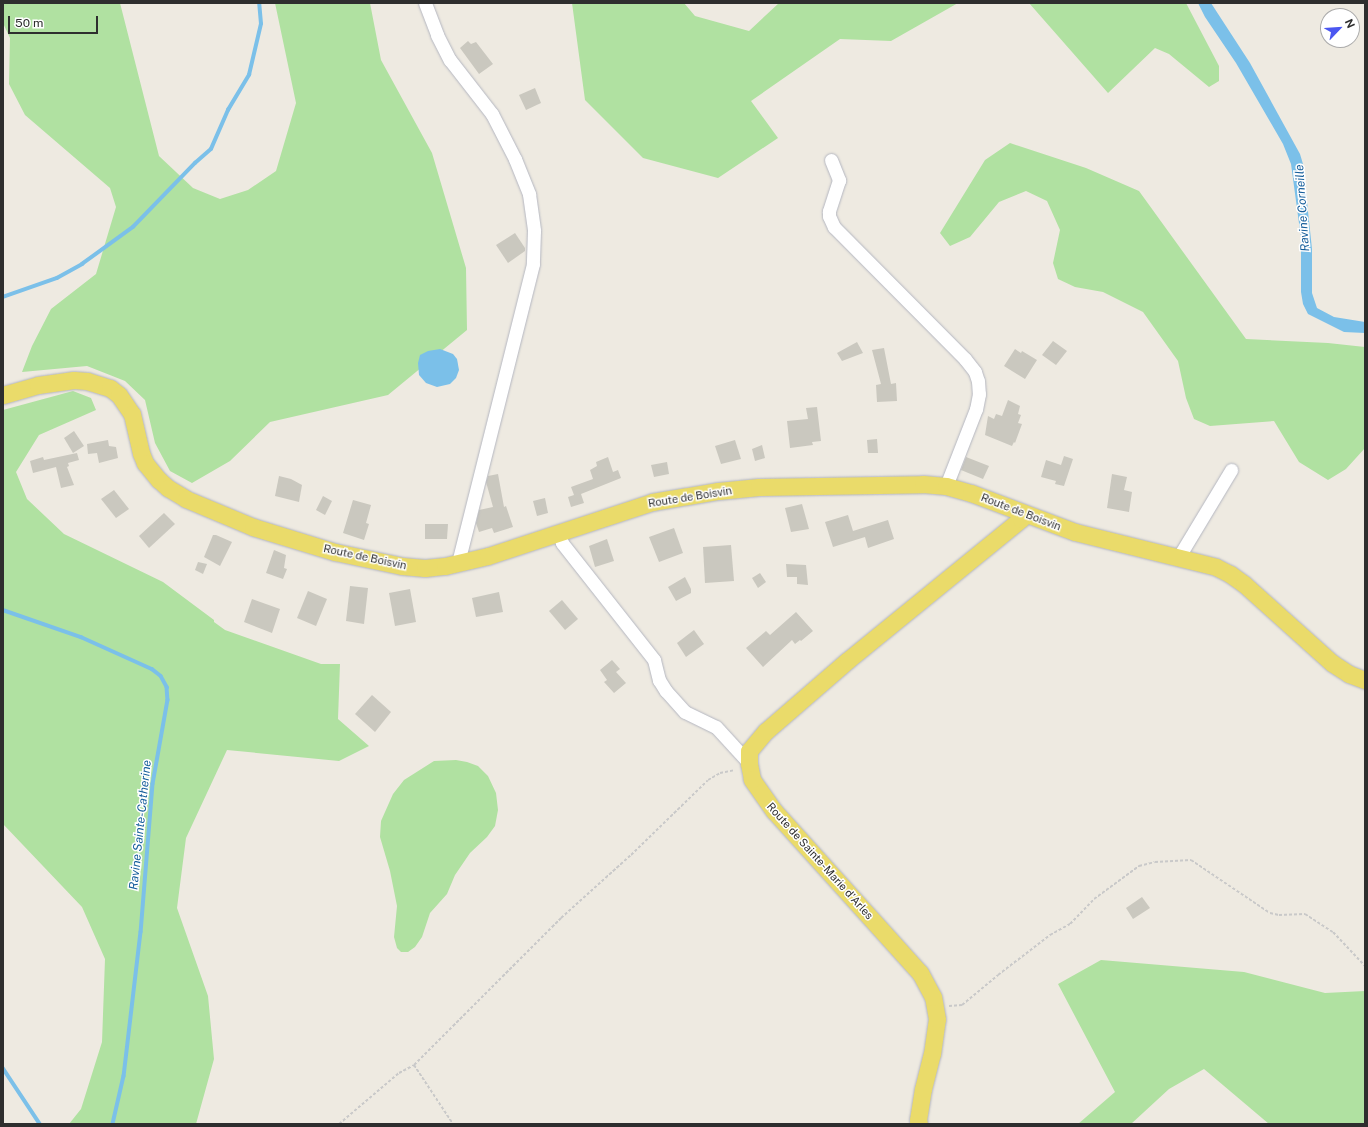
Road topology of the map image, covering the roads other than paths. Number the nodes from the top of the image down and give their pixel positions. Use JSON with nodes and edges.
{"nodes":[{"id":1,"x":425,"y":3,"type":"edge"},
{"id":2,"x":831,"y":160,"type":"dead end"},
{"id":3,"x":3,"y":395,"type":"edge"},
{"id":4,"x":1231,"y":470,"type":"dead end"},
{"id":5,"x":946,"y":486,"type":"junction"},
{"id":6,"x":1024,"y":514,"type":"junction"},
{"id":7,"x":559,"y":533,"type":"junction"},
{"id":8,"x":1178,"y":558,"type":"junction"},
{"id":9,"x":458,"y":563,"type":"junction"},
{"id":10,"x":1365,"y":680,"type":"edge"},
{"id":11,"x":749,"y":763,"type":"junction"},
{"id":12,"x":919,"y":1124,"type":"edge"}],
"edges":[{"from":1,"to":9,"type":"street"},
{"from":2,"to":5,"type":"street"},
{"from":3,"to":9,"type":"main road","name":"Route de Boisvin"},
{"from":4,"to":8,"type":"street"},
{"from":5,"to":6,"type":"main road","name":"Route de Boisvin"},
{"from":5,"to":7,"type":"main road","name":"Route de Boisvin"},
{"from":6,"to":8,"type":"main road","name":"Route de Boisvin"},
{"from":6,"to":11,"type":"main road"},
{"from":7,"to":9,"type":"main road","name":"Route de Boisvin"},
{"from":7,"to":11,"type":"street"},
{"from":8,"to":10,"type":"main road","name":"Route de Boisvin"},
{"from":11,"to":12,"type":"main road","name":"Route de Sainte-Marie d'Arles"}]}
